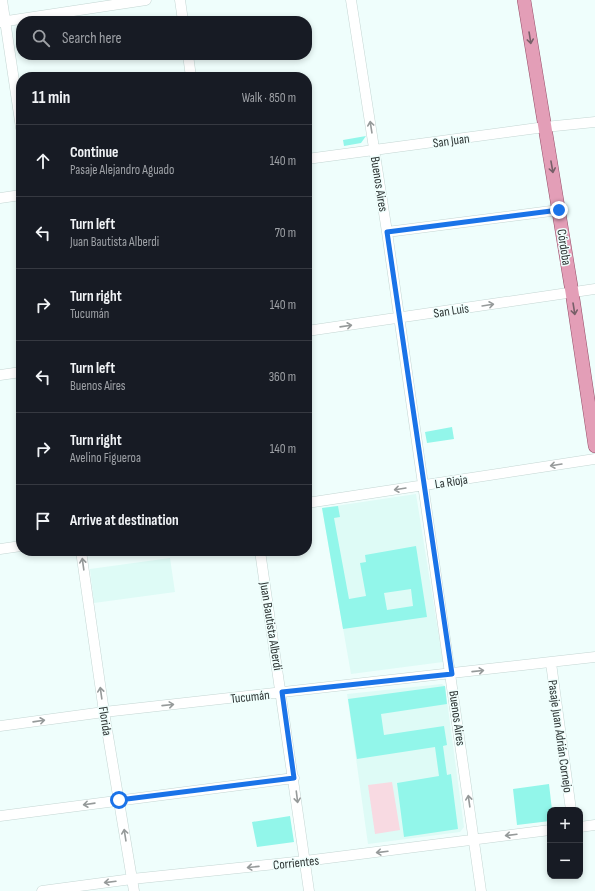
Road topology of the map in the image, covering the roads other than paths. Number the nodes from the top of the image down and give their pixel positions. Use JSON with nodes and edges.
{"nodes":[{"id":1,"x":2,"y":0,"type":"edge"},
{"id":2,"x":146,"y":0,"type":"edge"},
{"id":3,"x":180,"y":0,"type":"edge"},
{"id":4,"x":352,"y":0,"type":"edge"},
{"id":5,"x":524,"y":0,"type":"edge"},
{"id":6,"x":37,"y":16,"type":"edge"},
{"id":7,"x":182,"y":16,"type":"edge"},
{"id":8,"x":16,"y":19,"type":"edge"},
{"id":9,"x":3,"y":21,"type":"edge"},
{"id":10,"x":189,"y":60,"type":"edge"},
{"id":11,"x":190,"y":72,"type":"edge"},
{"id":12,"x":16,"y":98,"type":"edge"},
{"id":13,"x":595,"y":122,"type":"edge"},
{"id":14,"x":545,"y":127,"type":"junction"},
{"id":15,"x":374,"y":150,"type":"junction"},
{"id":16,"x":312,"y":158,"type":"edge"},
{"id":17,"x":16,"y":196,"type":"edge"},
{"id":18,"x":0,"y":198,"type":"edge"},
{"id":19,"x":559,"y":210,"type":"junction"},
{"id":20,"x":387,"y":232,"type":"junction"},
{"id":21,"x":595,"y":289,"type":"edge"},
{"id":22,"x":572,"y":292,"type":"junction"},
{"id":23,"x":399,"y":318,"type":"junction"},
{"id":24,"x":312,"y":330,"type":"edge"},
{"id":25,"x":16,"y":373,"type":"edge"},
{"id":26,"x":0,"y":375,"type":"edge"},
{"id":27,"x":595,"y":446,"type":"edge"},
{"id":28,"x":595,"y":459,"type":"edge"},
{"id":29,"x":424,"y":485,"type":"junction"},
{"id":30,"x":312,"y":502,"type":"edge"},
{"id":31,"x":16,"y":547,"type":"edge"},
{"id":32,"x":0,"y":549,"type":"edge"},
{"id":33,"x":82,"y":556,"type":"edge"},
{"id":34,"x":261,"y":556,"type":"edge"},
{"id":35,"x":595,"y":657,"type":"edge"},
{"id":36,"x":552,"y":663,"type":"junction"},
{"id":37,"x":452,"y":674,"type":"junction"},
{"id":38,"x":282,"y":692,"type":"junction"},
{"id":39,"x":104,"y":712,"type":"junction"},
{"id":40,"x":0,"y":726,"type":"edge"},
{"id":41,"x":294,"y":778,"type":"junction"},
{"id":42,"x":119,"y":800,"type":"junction"},
{"id":43,"x":571,"y":807,"type":"edge"},
{"id":44,"x":0,"y":816,"type":"edge"},
{"id":45,"x":595,"y":825,"type":"edge"},
{"id":46,"x":583,"y":827,"type":"edge"},
{"id":47,"x":547,"y":830,"type":"edge"},
{"id":48,"x":475,"y":840,"type":"junction"},
{"id":49,"x":305,"y":861,"type":"junction"},
{"id":50,"x":133,"y":886,"type":"edge"},
{"id":51,"x":42,"y":891,"type":"edge"},
{"id":52,"x":309,"y":891,"type":"edge"},
{"id":53,"x":481,"y":891,"type":"edge"}],
"edges":[{"from":1,"to":9,"type":"street"},
{"from":2,"to":6,"type":"street"},
{"from":3,"to":7,"type":"street"},
{"from":15,"to":4,"type":"street","name":"Buenos Aires","one_way":true},
{"from":5,"to":14,"type":"main road","name":"Córdoba","one_way":true},
{"from":8,"to":9,"type":"street"},
{"from":9,"to":12,"type":"street"},
{"from":10,"to":11,"type":"street"},
{"from":13,"to":14,"type":"street","name":"San Juan"},
{"from":14,"to":15,"type":"street","name":"San Juan"},
{"from":14,"to":19,"type":"main road","name":"Córdoba","one_way":true},
{"from":15,"to":16,"type":"street","name":"San Juan"},
{"from":15,"to":20,"type":"street","name":"Buenos Aires"},
{"from":17,"to":18,"type":"street"},
{"from":19,"to":20,"type":"street"},
{"from":19,"to":22,"type":"main road","name":"Córdoba"},
{"from":20,"to":23,"type":"street","name":"Buenos Aires"},
{"from":21,"to":22,"type":"street","name":"San Luis"},
{"from":23,"to":22,"type":"street","name":"San Luis","one_way":true},
{"from":22,"to":27,"type":"main road","name":"Córdoba","one_way":true},
{"from":24,"to":23,"type":"street","name":"San Luis","one_way":true},
{"from":23,"to":29,"type":"street","name":"Buenos Aires"},
{"from":25,"to":26,"type":"street"},
{"from":28,"to":29,"type":"street","name":"La Rioja","one_way":true},
{"from":29,"to":30,"type":"street","name":"La Rioja","one_way":true},
{"from":29,"to":37,"type":"street","name":"Buenos Aires"},
{"from":31,"to":32,"type":"street"},
{"from":39,"to":33,"type":"street","name":"Florida","one_way":true},
{"from":34,"to":38,"type":"street","name":"Juan Bautista Alberdi"},
{"from":35,"to":36,"type":"street","name":"Tucumán"},
{"from":37,"to":36,"type":"street","name":"Tucumán","one_way":true},
{"from":36,"to":43,"type":"street","name":"Pasaje Juan Adrián Cornejo"},
{"from":37,"to":38,"type":"street","name":"Tucumán"},
{"from":48,"to":37,"type":"street","name":"Buenos Aires","one_way":true},
{"from":39,"to":38,"type":"street","name":"Tucumán","one_way":true},
{"from":38,"to":41,"type":"street","name":"Juan Bautista Alberdi"},
{"from":40,"to":39,"type":"street","name":"Tucumán","one_way":true},
{"from":39,"to":42,"type":"street","name":"Florida"},
{"from":41,"to":42,"type":"street"},
{"from":41,"to":49,"type":"street","name":"Juan Bautista Alberdi","one_way":true},
{"from":42,"to":44,"type":"street","one_way":true},
{"from":50,"to":42,"type":"street","name":"Florida","one_way":true},
{"from":45,"to":46,"type":"street"},
{"from":47,"to":48,"type":"street","name":"Corrientes","one_way":true},
{"from":48,"to":49,"type":"street","name":"Corrientes","one_way":true},
{"from":48,"to":53,"type":"street","name":"Buenos Aires"},
{"from":49,"to":50,"type":"street","name":"Corrientes","one_way":true},
{"from":49,"to":52,"type":"street","name":"Juan Bautista Alberdi"},
{"from":50,"to":51,"type":"street","name":"Corrientes","one_way":true}]}
